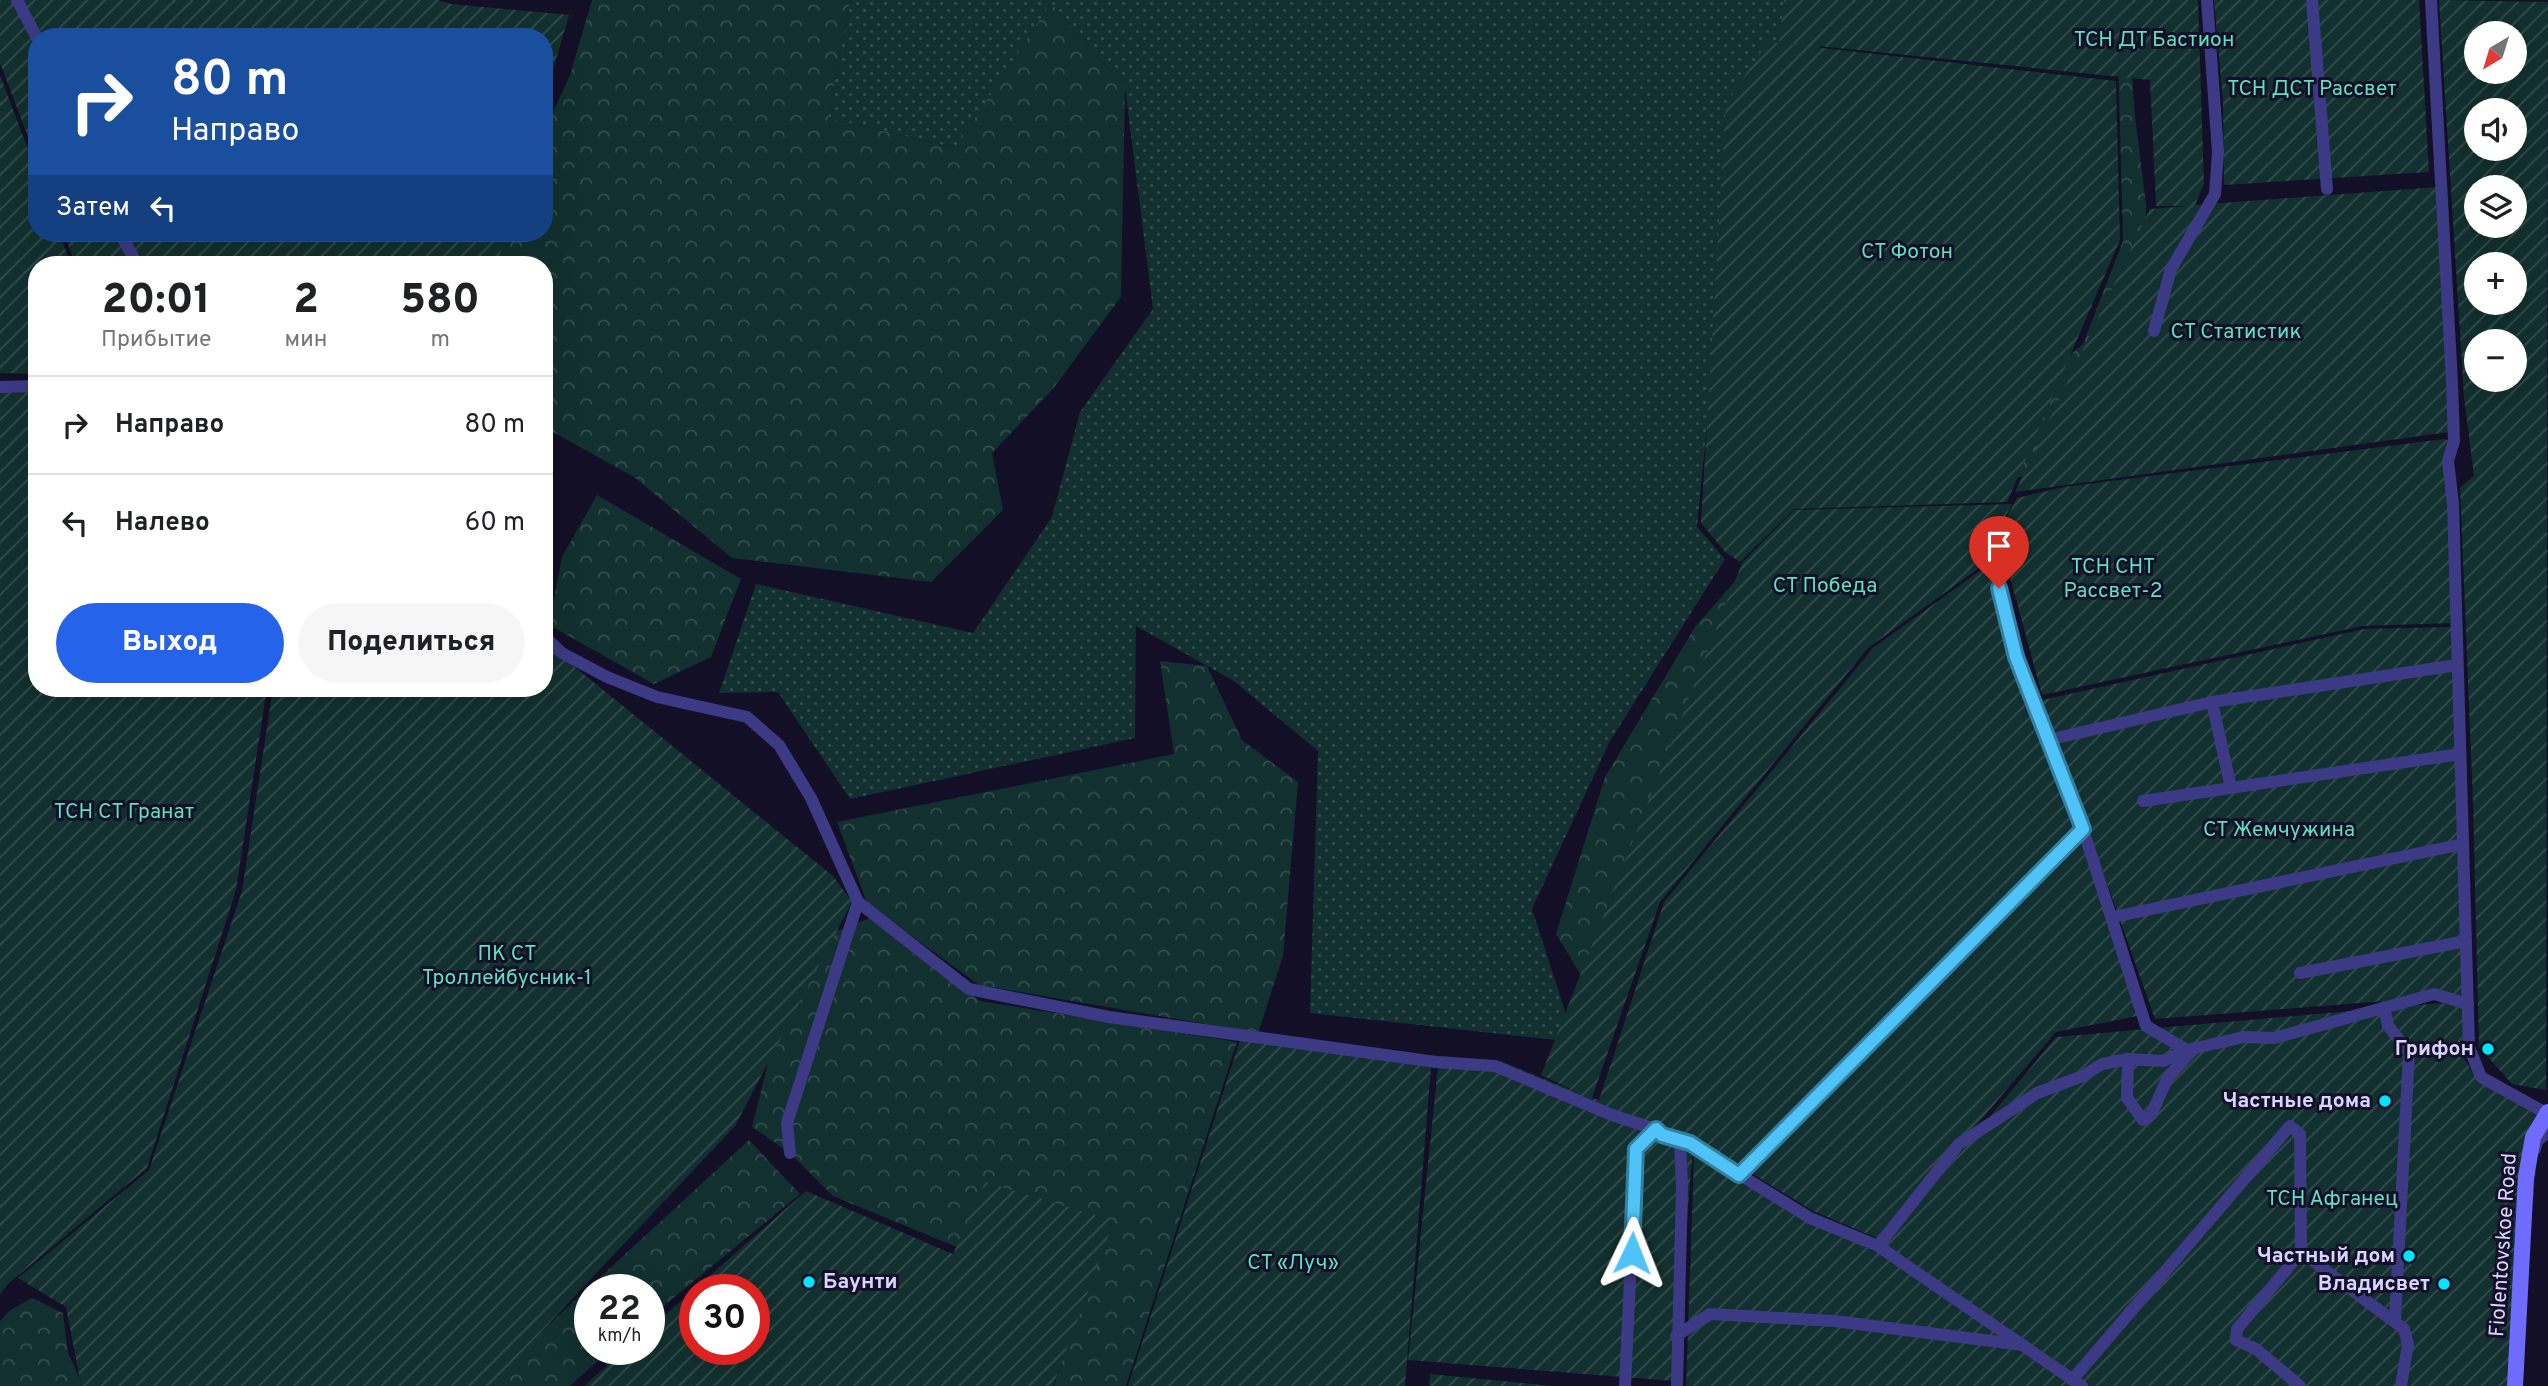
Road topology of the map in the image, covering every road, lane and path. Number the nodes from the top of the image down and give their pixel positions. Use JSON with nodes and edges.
{"nodes":[{"id":1,"x":17,"y":0,"type":"edge"},
{"id":2,"x":2207,"y":0,"type":"edge"},
{"id":3,"x":2312,"y":0,"type":"edge"},
{"id":4,"x":2431,"y":0,"type":"edge"},
{"id":5,"x":32,"y":28,"type":"edge"},
{"id":6,"x":2327,"y":189,"type":"dead end"},
{"id":7,"x":2154,"y":331,"type":"dead end"},
{"id":8,"x":28,"y":386,"type":"edge"},
{"id":9,"x":0,"y":387,"type":"edge"},
{"id":10,"x":1993,"y":565,"type":"dead end"},
{"id":11,"x":553,"y":644,"type":"edge"},
{"id":12,"x":2458,"y":665,"type":"junction"},
{"id":13,"x":2213,"y":702,"type":"junction"},
{"id":14,"x":2048,"y":740,"type":"junction"},
{"id":15,"x":2460,"y":754,"type":"junction"},
{"id":16,"x":2231,"y":788,"type":"junction"},
{"id":17,"x":2143,"y":801,"type":"dead end"},
{"id":18,"x":2083,"y":829,"type":"junction"},
{"id":19,"x":2463,"y":844,"type":"junction"},
{"id":20,"x":858,"y":902,"type":"junction"},
{"id":21,"x":2113,"y":917,"type":"junction"},
{"id":22,"x":2466,"y":941,"type":"junction"},
{"id":23,"x":2300,"y":973,"type":"dead end"},
{"id":24,"x":2468,"y":1004,"type":"junction"},
{"id":25,"x":2384,"y":1007,"type":"junction"},
{"id":26,"x":2191,"y":1049,"type":"junction"},
{"id":27,"x":2128,"y":1059,"type":"junction"},
{"id":28,"x":2547,"y":1112,"type":"edge"},
{"id":29,"x":1656,"y":1129,"type":"junction"},
{"id":30,"x":2548,"y":1132,"type":"edge"},
{"id":31,"x":1681,"y":1140,"type":"junction"},
{"id":32,"x":790,"y":1153,"type":"dead end"},
{"id":33,"x":1739,"y":1175,"type":"junction"},
{"id":34,"x":2526,"y":1177,"type":"junction"},
{"id":35,"x":1878,"y":1246,"type":"junction"},
{"id":36,"x":2301,"y":1252,"type":"junction"},
{"id":37,"x":2395,"y":1320,"type":"junction"},
{"id":38,"x":1676,"y":1336,"type":"junction"},
{"id":39,"x":2027,"y":1345,"type":"junction"},
{"id":40,"x":2077,"y":1383,"type":"edge"},
{"id":41,"x":1625,"y":1386,"type":"edge"},
{"id":42,"x":1677,"y":1386,"type":"edge"},
{"id":43,"x":2300,"y":1386,"type":"edge"},
{"id":44,"x":2401,"y":1386,"type":"edge"},
{"id":45,"x":2515,"y":1386,"type":"edge"}],
"edges":[{"from":1,"to":5,"type":"street"},
{"from":2,"to":7,"type":"street"},
{"from":3,"to":6,"type":"street"},
{"from":4,"to":12,"type":"street"},
{"from":8,"to":9,"type":"street"},
{"from":10,"to":14,"type":"street"},
{"from":11,"to":20,"type":"street"},
{"from":12,"to":13,"type":"street"},
{"from":12,"to":15,"type":"street"},
{"from":13,"to":14,"type":"street"},
{"from":13,"to":16,"type":"street"},
{"from":14,"to":18,"type":"street"},
{"from":15,"to":16,"type":"street"},
{"from":15,"to":19,"type":"street"},
{"from":16,"to":17,"type":"street"},
{"from":18,"to":21,"type":"street"},
{"from":18,"to":33,"type":"street"},
{"from":19,"to":21,"type":"street"},
{"from":19,"to":22,"type":"street"},
{"from":20,"to":29,"type":"street"},
{"from":20,"to":32,"type":"street"},
{"from":21,"to":26,"type":"street"},
{"from":22,"to":23,"type":"street"},
{"from":22,"to":24,"type":"street"},
{"from":24,"to":25,"type":"street"},
{"from":24,"to":28,"type":"street"},
{"from":25,"to":26,"type":"street"},
{"from":25,"to":37,"type":"street"},
{"from":26,"to":27,"type":"street"},
{"from":26,"to":27,"type":"street"},
{"from":27,"to":35,"type":"street"},
{"from":28,"to":34,"type":"main road","name":"Fiolentovskoe Road"},
{"from":29,"to":31,"type":"street"},
{"from":29,"to":41,"type":"street"},
{"from":30,"to":34,"type":"street"},
{"from":31,"to":33,"type":"street"},
{"from":31,"to":38,"type":"street"},
{"from":33,"to":35,"type":"street"},
{"from":34,"to":45,"type":"main road","name":"Fiolentovskoe Road"},
{"from":35,"to":39,"type":"street"},
{"from":36,"to":37,"type":"street"},
{"from":36,"to":40,"type":"street"},
{"from":36,"to":43,"type":"street"},
{"from":37,"to":44,"type":"street"},
{"from":38,"to":39,"type":"street"},
{"from":38,"to":42,"type":"street"},
{"from":39,"to":40,"type":"street"}]}
